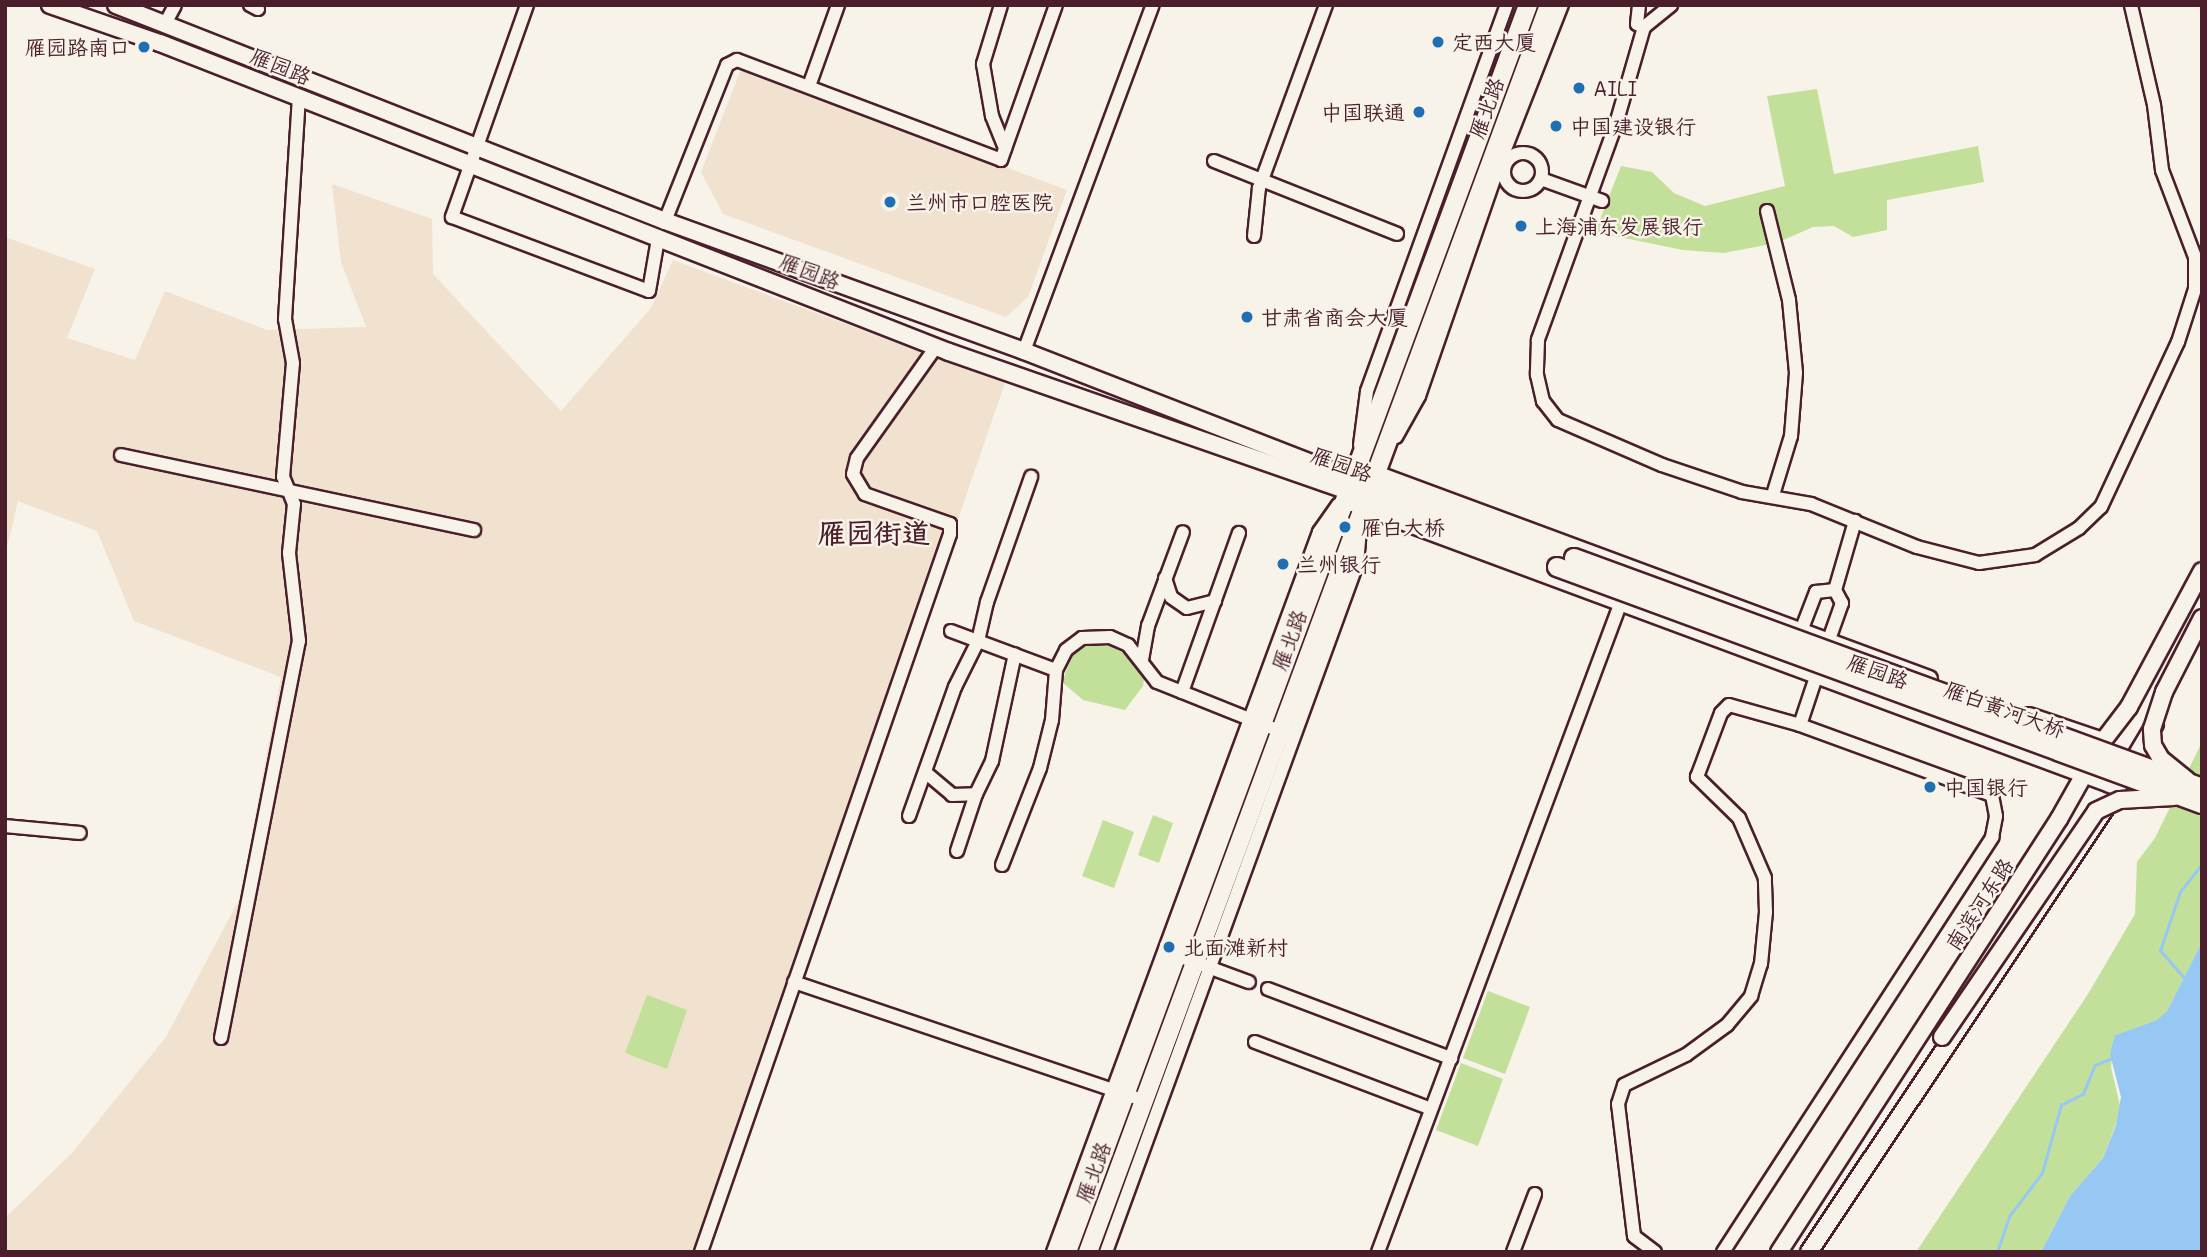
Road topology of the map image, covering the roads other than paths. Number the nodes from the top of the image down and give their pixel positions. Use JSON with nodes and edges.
{"nodes":[{"id":1,"x":50,"y":5,"type":"edge"},
{"id":2,"x":116,"y":5,"type":"edge"},
{"id":3,"x":175,"y":5,"type":"edge"},
{"id":4,"x":527,"y":5,"type":"edge"},
{"id":5,"x":838,"y":5,"type":"edge"},
{"id":6,"x":1001,"y":5,"type":"edge"},
{"id":7,"x":1056,"y":5,"type":"edge"},
{"id":8,"x":1153,"y":5,"type":"edge"},
{"id":9,"x":1326,"y":5,"type":"edge"},
{"id":10,"x":1507,"y":5,"type":"edge"},
{"id":11,"x":1528,"y":5,"type":"edge"},
{"id":12,"x":1549,"y":5,"type":"edge"},
{"id":13,"x":1562,"y":5,"type":"edge"},
{"id":14,"x":1639,"y":5,"type":"edge"},
{"id":15,"x":1671,"y":5,"type":"edge"},
{"id":16,"x":2131,"y":5,"type":"edge"},
{"id":17,"x":165,"y":24,"type":"junction"},
{"id":18,"x":1644,"y":27,"type":"junction"},
{"id":19,"x":809,"y":86,"type":"junction"},
{"id":20,"x":299,"y":98,"type":"junction"},
{"id":21,"x":477,"y":146,"type":"junction"},
{"id":22,"x":1005,"y":148,"type":"junction"},
{"id":23,"x":1474,"y":151,"type":"junction"},
{"id":24,"x":1214,"y":161,"type":"dead end"},
{"id":25,"x":1499,"y":162,"type":"junction"},
{"id":26,"x":470,"y":164,"type":"junction"},
{"id":27,"x":1541,"y":179,"type":"junction"},
{"id":28,"x":1262,"y":180,"type":"junction"},
{"id":29,"x":1595,"y":198,"type":"junction"},
{"id":30,"x":1767,"y":211,"type":"dead end"},
{"id":31,"x":665,"y":221,"type":"junction"},
{"id":32,"x":1397,"y":234,"type":"dead end"},
{"id":33,"x":1254,"y":236,"type":"dead end"},
{"id":34,"x":658,"y":239,"type":"junction"},
{"id":35,"x":2196,"y":243,"type":"edge"},
{"id":36,"x":936,"y":347,"type":"junction"},
{"id":37,"x":1024,"y":351,"type":"junction"},
{"id":38,"x":121,"y":455,"type":"dead end"},
{"id":39,"x":1031,"y":478,"type":"dead end"},
{"id":40,"x":1350,"y":484,"type":"junction"},
{"id":41,"x":288,"y":490,"type":"junction"},
{"id":42,"x":1369,"y":491,"type":"junction"},
{"id":43,"x":1773,"y":495,"type":"junction"},
{"id":44,"x":1855,"y":521,"type":"junction"},
{"id":45,"x":474,"y":530,"type":"dead end"},
{"id":46,"x":1183,"y":533,"type":"dead end"},
{"id":47,"x":1239,"y":533,"type":"dead end"},
{"id":48,"x":1574,"y":558,"type":"joint"},
{"id":49,"x":1557,"y":567,"type":"joint"},
{"id":50,"x":2202,"y":571,"type":"edge"},
{"id":51,"x":1165,"y":578,"type":"junction"},
{"id":52,"x":1835,"y":590,"type":"junction"},
{"id":53,"x":1215,"y":601,"type":"junction"},
{"id":54,"x":1621,"y":602,"type":"junction"},
{"id":55,"x":2202,"y":618,"type":"edge"},
{"id":56,"x":951,"y":631,"type":"dead end"},
{"id":57,"x":1801,"y":631,"type":"junction"},
{"id":58,"x":2202,"y":635,"type":"edge"},
{"id":59,"x":978,"y":641,"type":"junction"},
{"id":60,"x":1829,"y":642,"type":"junction"},
{"id":61,"x":1015,"y":654,"type":"junction"},
{"id":62,"x":1142,"y":660,"type":"junction"},
{"id":63,"x":1056,"y":670,"type":"junction"},
{"id":64,"x":1817,"y":673,"type":"junction"},
{"id":65,"x":1182,"y":692,"type":"junction"},
{"id":66,"x":1255,"y":721,"type":"junction"},
{"id":67,"x":1800,"y":725,"type":"junction"},
{"id":68,"x":1287,"y":734,"type":"junction"},
{"id":69,"x":2103,"y":741,"type":"junction"},
{"id":70,"x":925,"y":772,"type":"junction"},
{"id":71,"x":2086,"y":772,"type":"junction"},
{"id":72,"x":2118,"y":787,"type":"junction"},
{"id":73,"x":976,"y":794,"type":"junction"},
{"id":74,"x":2197,"y":795,"type":"edge"},
{"id":75,"x":909,"y":817,"type":"dead end"},
{"id":76,"x":5,"y":826,"type":"edge"},
{"id":77,"x":80,"y":833,"type":"dead end"},
{"id":78,"x":957,"y":851,"type":"dead end"},
{"id":79,"x":1002,"y":865,"type":"dead end"},
{"id":80,"x":1169,"y":953,"type":"junction"},
{"id":81,"x":1201,"y":964,"type":"junction"},
{"id":82,"x":794,"y":982,"type":"junction"},
{"id":83,"x":1249,"y":982,"type":"dead end"},
{"id":84,"x":1268,"y":989,"type":"dead end"},
{"id":85,"x":221,"y":1038,"type":"dead end"},
{"id":86,"x":1255,"y":1042,"type":"dead end"},
{"id":87,"x":1451,"y":1058,"type":"junction"},
{"id":88,"x":1118,"y":1093,"type":"junction"},
{"id":89,"x":1143,"y":1100,"type":"junction"},
{"id":90,"x":1431,"y":1109,"type":"junction"},
{"id":91,"x":1535,"y":1194,"type":"dead end"},
{"id":92,"x":701,"y":1252,"type":"edge"},
{"id":93,"x":1053,"y":1252,"type":"edge"},
{"id":94,"x":1067,"y":1252,"type":"edge"},
{"id":95,"x":1088,"y":1252,"type":"edge"},
{"id":96,"x":1106,"y":1252,"type":"edge"},
{"id":97,"x":1378,"y":1252,"type":"edge"},
{"id":98,"x":1513,"y":1252,"type":"edge"},
{"id":99,"x":1655,"y":1252,"type":"edge"},
{"id":100,"x":1723,"y":1252,"type":"edge"},
{"id":101,"x":1779,"y":1252,"type":"edge"},
{"id":102,"x":1809,"y":1252,"type":"edge"}],
"edges":[{"from":1,"to":20,"type":"main road","name":"雁园路"},
{"from":2,"to":17,"type":"main road","name":"雁园路"},
{"from":3,"to":17,"type":"street"},
{"from":4,"to":21,"type":"street"},
{"from":5,"to":19,"type":"street"},
{"from":6,"to":22,"type":"street"},
{"from":7,"to":22,"type":"street"},
{"from":8,"to":37,"type":"street"},
{"from":9,"to":28,"type":"street"},
{"from":10,"to":40,"type":"street"},
{"from":11,"to":23,"type":"main road","name":"雁北路"},
{"from":12,"to":25,"type":"main road","name":"雁北路"},
{"from":13,"to":25,"type":"street"},
{"from":14,"to":18,"type":"street"},
{"from":15,"to":18,"type":"street"},
{"from":16,"to":35,"type":"street"},
{"from":17,"to":21,"type":"main road","name":"雁园路"},
{"from":18,"to":29,"type":"street"},
{"from":19,"to":22,"type":"street"},
{"from":19,"to":31,"type":"street"},
{"from":20,"to":26,"type":"main road","name":"雁园路"},
{"from":20,"to":41,"type":"street"},
{"from":21,"to":26,"type":"street"},
{"from":21,"to":31,"type":"main road","name":"雁园路"},
{"from":23,"to":25,"type":"street"},
{"from":23,"to":40,"type":"main road","name":"雁北路"},
{"from":24,"to":28,"type":"street"},
{"from":25,"to":27,"type":"street"},
{"from":25,"to":27,"type":"street"},
{"from":25,"to":42,"type":"main road","name":"雁北路"},
{"from":26,"to":34,"type":"main road","name":"雁园路"},
{"from":26,"to":34,"type":"street"},
{"from":27,"to":29,"type":"street"},
{"from":28,"to":32,"type":"street"},
{"from":28,"to":33,"type":"street"},
{"from":29,"to":43,"type":"street"},
{"from":30,"to":43,"type":"street"},
{"from":31,"to":34,"type":"main road"},
{"from":31,"to":37,"type":"main road","name":"雁园路"},
{"from":34,"to":36,"type":"main road","name":"雁园路"},
{"from":35,"to":44,"type":"street"},
{"from":36,"to":40,"type":"main road","name":"雁园路"},
{"from":36,"to":82,"type":"street"},
{"from":37,"to":40,"type":"main road","name":"雁园路"},
{"from":38,"to":41,"type":"street"},
{"from":39,"to":59,"type":"street"},
{"from":40,"to":42,"type":"main road","name":"雁园路"},
{"from":40,"to":66,"type":"main road","name":"雁北路"},
{"from":41,"to":45,"type":"street"},
{"from":41,"to":85,"type":"street"},
{"from":42,"to":48,"type":"main road","name":"雁园路"},
{"from":42,"to":49,"type":"main road","name":"雁园路"},
{"from":42,"to":54,"type":"main road","name":"雁园路"},
{"from":42,"to":57,"type":"main road","name":"雁园路"},
{"from":42,"to":68,"type":"main road","name":"雁北路"},
{"from":43,"to":44,"type":"street"},
{"from":44,"to":52,"type":"street"},
{"from":46,"to":51,"type":"street"},
{"from":47,"to":53,"type":"street"},
{"from":48,"to":74,"type":"main road","name":"雁白黄河大桥","bridge":true},
{"from":49,"to":74,"type":"main road","name":"雁白黄河大桥","bridge":true},
{"from":50,"to":69,"type":"main road","name":"南滨河东路"},
{"from":51,"to":53,"type":"street"},
{"from":51,"to":62,"type":"street"},
{"from":52,"to":57,"type":"street"},
{"from":52,"to":60,"type":"street"},
{"from":53,"to":65,"type":"street"},
{"from":54,"to":64,"type":"main road","name":"雁园路"},
{"from":54,"to":87,"type":"street"},
{"from":55,"to":74,"type":"main road","bridge":true},
{"from":56,"to":59,"type":"street"},
{"from":57,"to":60,"type":"main road","name":"雁园路"},
{"from":58,"to":72,"type":"main road"},
{"from":59,"to":61,"type":"street"},
{"from":59,"to":70,"type":"street"},
{"from":60,"to":64,"type":"street"},
{"from":60,"to":69,"type":"main road","name":"雁园路"},
{"from":61,"to":63,"type":"street"},
{"from":61,"to":73,"type":"street"},
{"from":62,"to":63,"type":"street"},
{"from":62,"to":65,"type":"street"},
{"from":63,"to":79,"type":"street"},
{"from":64,"to":67,"type":"street"},
{"from":64,"to":71,"type":"main road","name":"雁园路"},
{"from":65,"to":66,"type":"street"},
{"from":66,"to":68,"type":"street"},
{"from":66,"to":80,"type":"main road","name":"雁北路"},
{"from":67,"to":99,"type":"street"},
{"from":67,"to":100,"type":"street"},
{"from":68,"to":81,"type":"main road","name":"雁北路"},
{"from":69,"to":71,"type":"main road","name":"南滨河东路"},
{"from":70,"to":73,"type":"street"},
{"from":70,"to":75,"type":"street"},
{"from":71,"to":72,"type":"main road","name":"雁园路"},
{"from":71,"to":101,"type":"main road","name":"南滨河东路"},
{"from":72,"to":102,"type":"main road"},
{"from":73,"to":78,"type":"street"},
{"from":74,"to":102,"type":"main road","bridge":true},
{"from":76,"to":77,"type":"street"},
{"from":80,"to":81,"type":"street"},
{"from":80,"to":88,"type":"main road","name":"雁北路"},
{"from":81,"to":83,"type":"street"},
{"from":81,"to":89,"type":"main road","name":"雁北路"},
{"from":81,"to":96,"type":"street"},
{"from":82,"to":88,"type":"street"},
{"from":82,"to":92,"type":"street"},
{"from":84,"to":87,"type":"street"},
{"from":86,"to":90,"type":"street"},
{"from":87,"to":90,"type":"street"},
{"from":88,"to":89,"type":"street"},
{"from":88,"to":93,"type":"street"},
{"from":88,"to":94,"type":"main road","name":"雁北路"},
{"from":89,"to":95,"type":"main road","name":"雁北路"},
{"from":90,"to":97,"type":"street"},
{"from":91,"to":98,"type":"street"}]}
